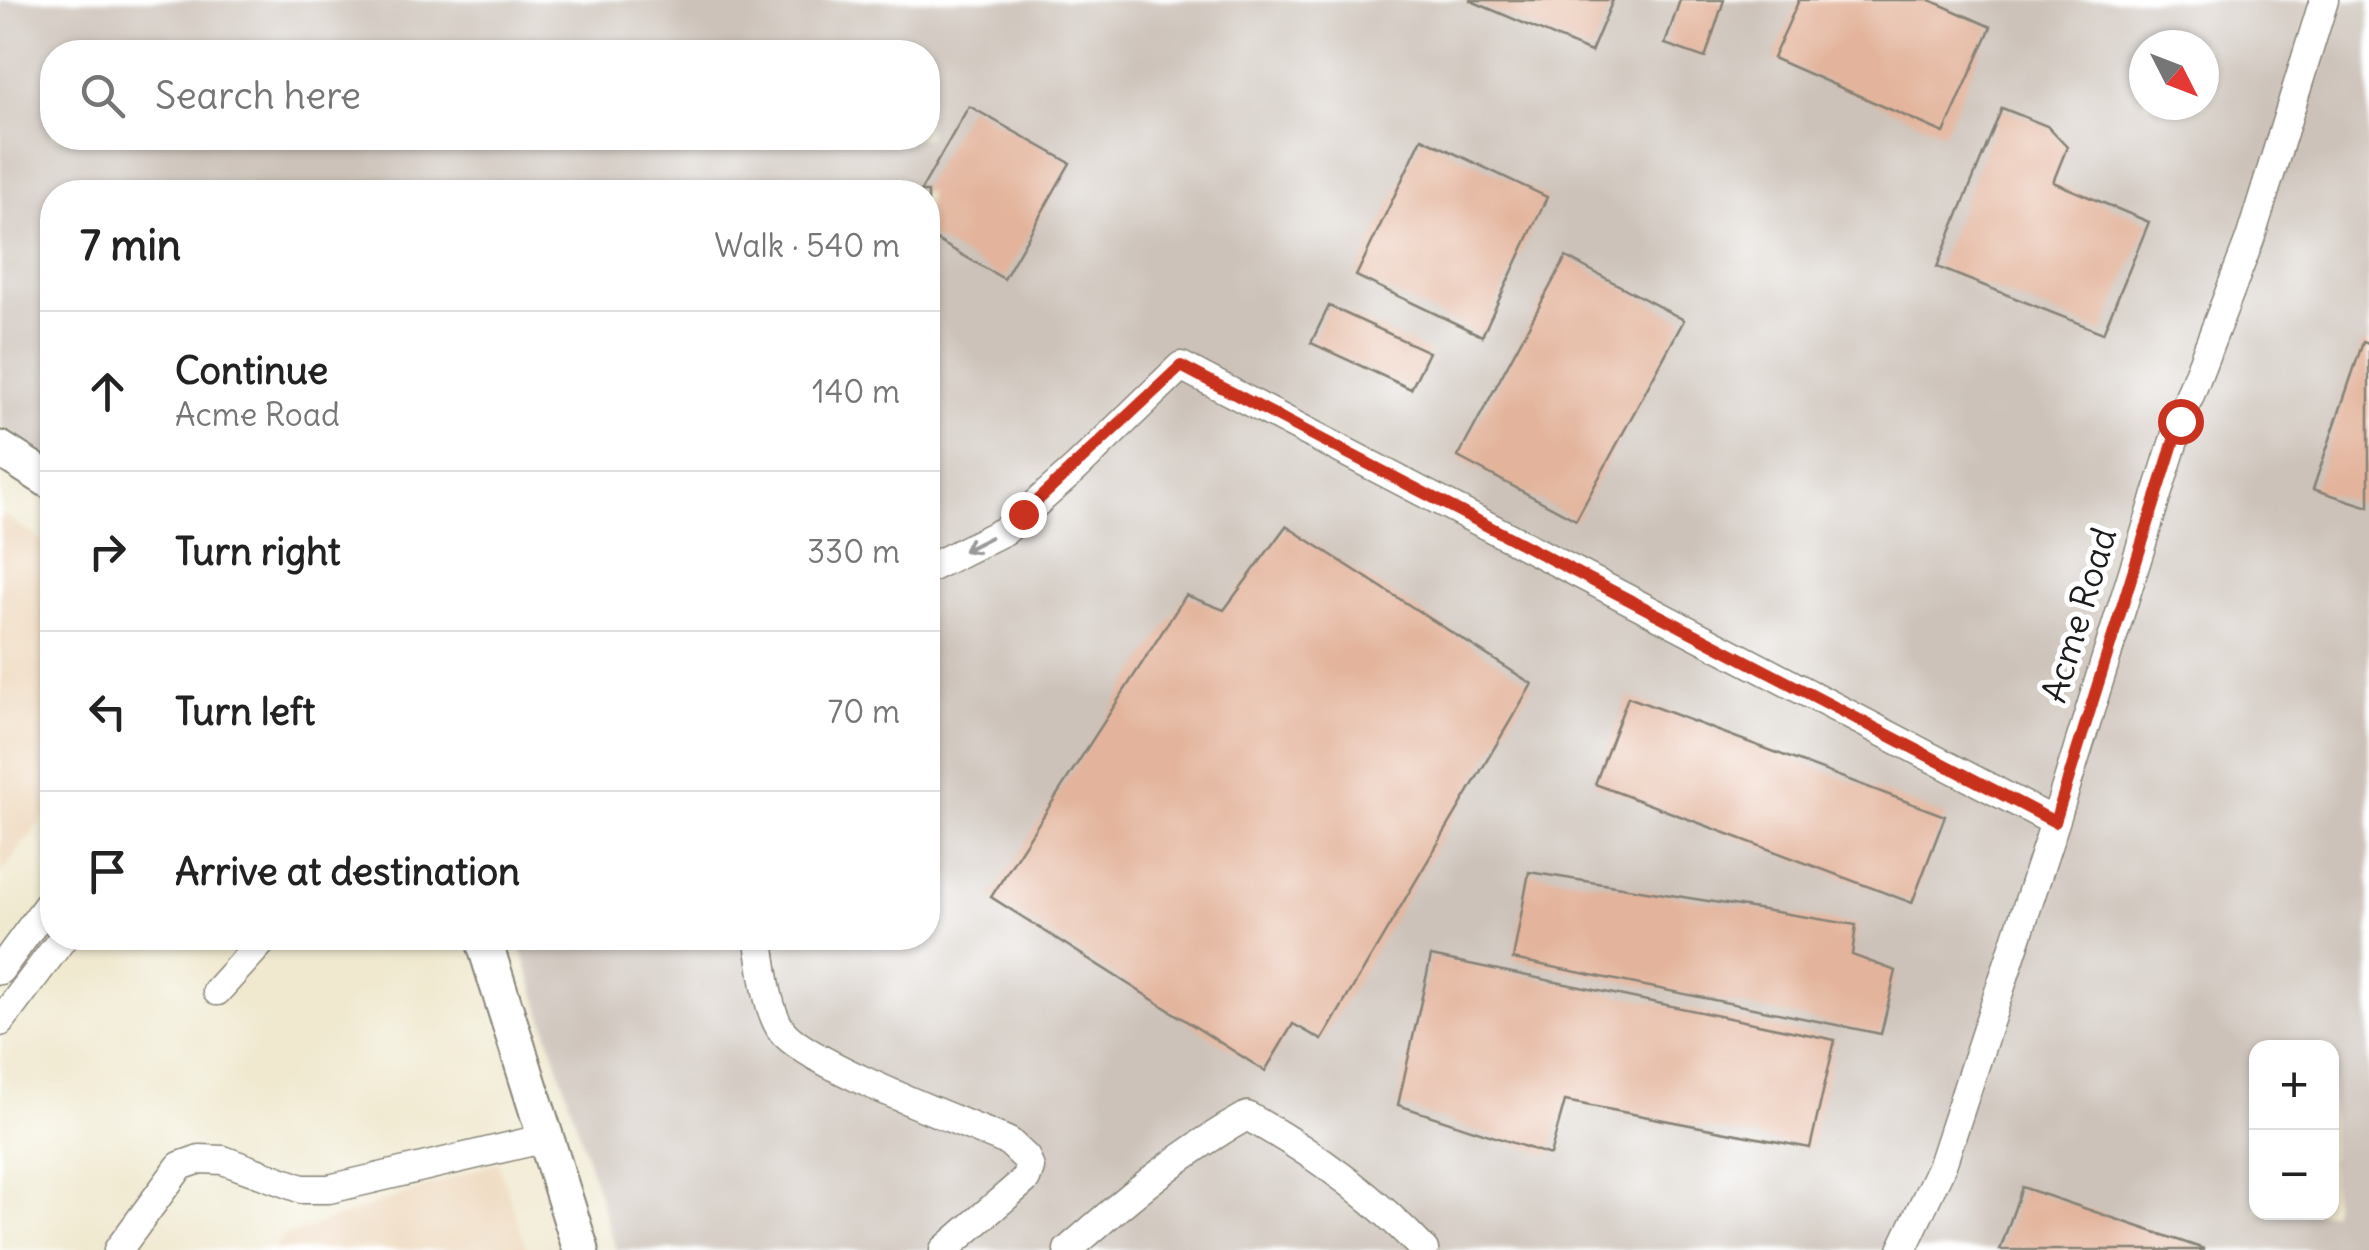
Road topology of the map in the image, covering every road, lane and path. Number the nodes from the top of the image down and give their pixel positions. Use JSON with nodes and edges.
{"nodes":[{"id":1,"x":2324,"y":0,"type":"edge"},
{"id":2,"x":0,"y":449,"type":"edge"},
{"id":3,"x":0,"y":472,"type":"edge"},
{"id":4,"x":40,"y":474,"type":"edge"},
{"id":5,"x":40,"y":497,"type":"edge"},
{"id":6,"x":940,"y":563,"type":"edge"},
{"id":7,"x":2055,"y":822,"type":"junction"},
{"id":8,"x":40,"y":915,"type":"edge"},
{"id":9,"x":54,"y":950,"type":"edge"},
{"id":10,"x":254,"y":950,"type":"edge"},
{"id":11,"x":467,"y":950,"type":"edge"},
{"id":12,"x":487,"y":950,"type":"edge"},
{"id":13,"x":760,"y":950,"type":"edge"},
{"id":14,"x":0,"y":970,"type":"edge"},
{"id":15,"x":218,"y":991,"type":"dead end"},
{"id":16,"x":0,"y":1022,"type":"edge"},
{"id":17,"x":529,"y":1142,"type":"junction"},
{"id":18,"x":118,"y":1250,"type":"edge"},
{"id":19,"x":561,"y":1250,"type":"edge"},
{"id":20,"x":582,"y":1250,"type":"edge"},
{"id":21,"x":944,"y":1250,"type":"edge"},
{"id":22,"x":1068,"y":1250,"type":"edge"},
{"id":23,"x":1424,"y":1250,"type":"edge"},
{"id":24,"x":1902,"y":1250,"type":"edge"}],
"edges":[{"from":1,"to":7,"type":"street","name":"Acme Road"},
{"from":2,"to":4,"type":"main road"},
{"from":3,"to":5,"type":"main road"},
{"from":7,"to":6,"type":"street","one_way":true},
{"from":7,"to":24,"type":"street","name":"Acme Road"},
{"from":8,"to":14,"type":"street"},
{"from":9,"to":16,"type":"street"},
{"from":10,"to":15,"type":"street"},
{"from":11,"to":17,"type":"main road"},
{"from":12,"to":20,"type":"main road"},
{"from":13,"to":21,"type":"street"},
{"from":17,"to":18,"type":"street"},
{"from":17,"to":19,"type":"main road"},
{"from":22,"to":23,"type":"street"}]}
